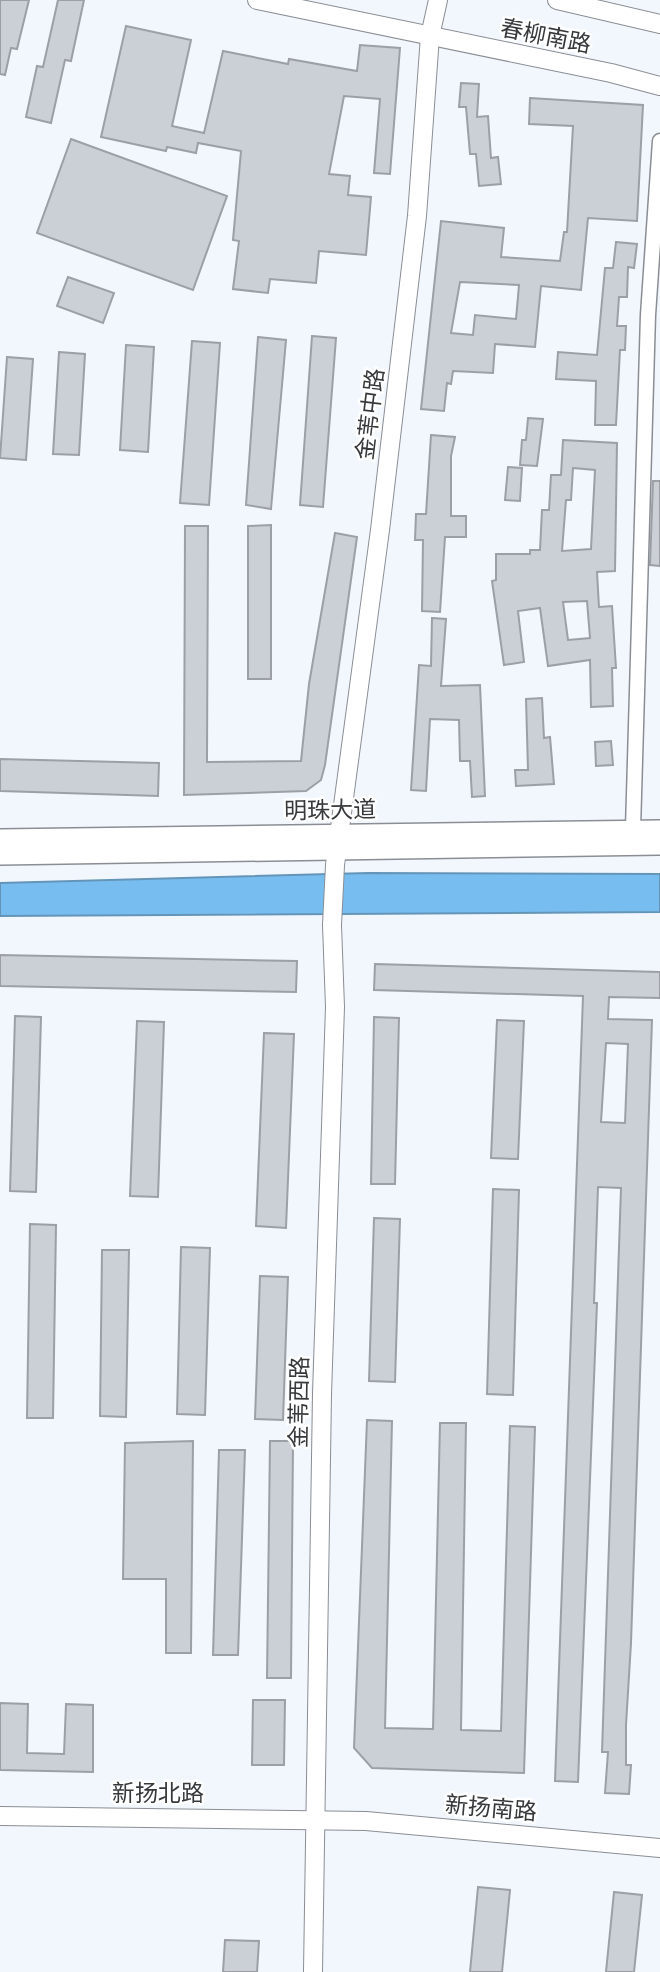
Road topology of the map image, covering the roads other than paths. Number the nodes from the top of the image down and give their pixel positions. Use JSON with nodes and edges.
{"nodes":[{"id":1,"x":257,"y":0,"type":"edge"},
{"id":2,"x":438,"y":0,"type":"edge"},
{"id":3,"x":558,"y":0,"type":"edge"},
{"id":4,"x":660,"y":24,"type":"edge"},
{"id":5,"x":430,"y":36,"type":"junction"},
{"id":6,"x":660,"y":86,"type":"edge"},
{"id":7,"x":660,"y":141,"type":"edge"},
{"id":8,"x":633,"y":829,"type":"junction"},
{"id":9,"x":660,"y":830,"type":"edge"},
{"id":10,"x":0,"y":839,"type":"edge"},
{"id":11,"x":660,"y":845,"type":"edge"},
{"id":12,"x":336,"y":849,"type":"junction"},
{"id":13,"x":0,"y":855,"type":"edge"},
{"id":14,"x":0,"y":1816,"type":"edge"},
{"id":15,"x":316,"y":1819,"type":"junction"},
{"id":16,"x":660,"y":1848,"type":"edge"},
{"id":17,"x":313,"y":1972,"type":"edge"}],
"edges":[{"from":1,"to":5,"type":"street","name":"春柳南路"},
{"from":2,"to":5,"type":"street","name":"金苇中路"},
{"from":3,"to":4,"type":"street","name":"春柳南路"},
{"from":5,"to":6,"type":"street","name":"春柳南路"},
{"from":5,"to":12,"type":"street","name":"金苇中路"},
{"from":7,"to":8,"type":"street"},
{"from":8,"to":9,"type":"main road","name":"明珠大道"},
{"from":8,"to":12,"type":"main road","name":"明珠大道"},
{"from":10,"to":12,"type":"main road","name":"明珠大道"},
{"from":11,"to":12,"type":"main road","name":"明珠大道"},
{"from":12,"to":13,"type":"main road","name":"明珠大道"},
{"from":12,"to":15,"type":"street","name":"金苇西路"},
{"from":14,"to":15,"type":"street","name":"新扬北路"},
{"from":15,"to":16,"type":"street","name":"新扬南路"},
{"from":15,"to":17,"type":"street","name":"金苇西路"}]}
